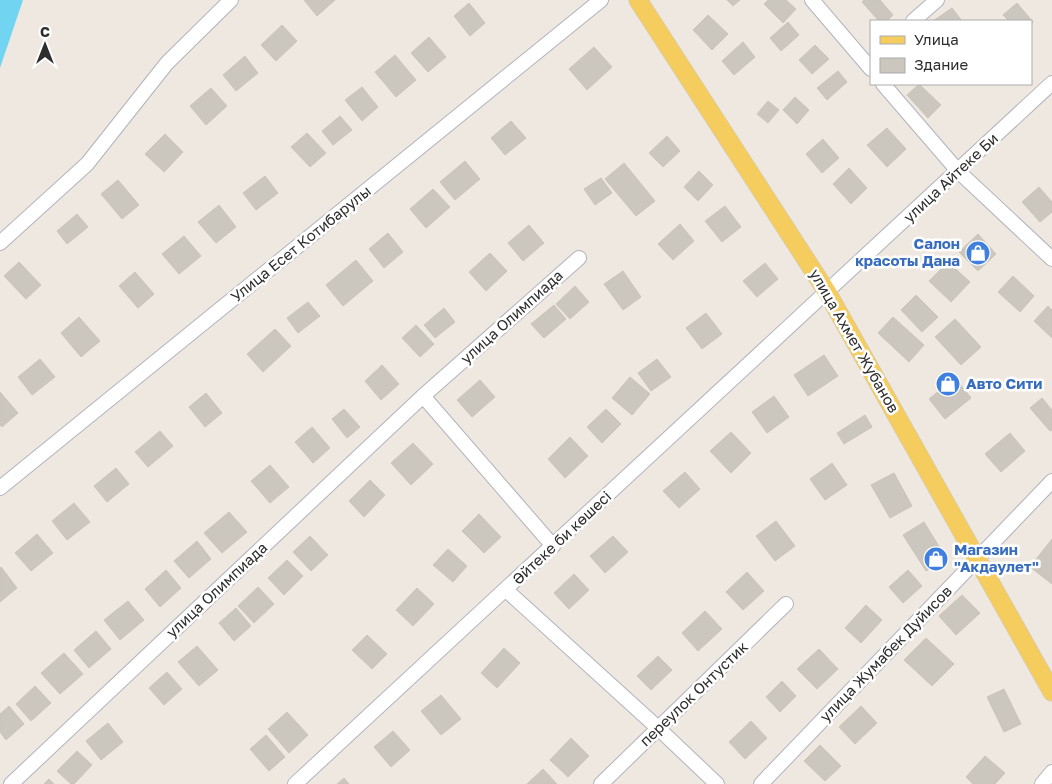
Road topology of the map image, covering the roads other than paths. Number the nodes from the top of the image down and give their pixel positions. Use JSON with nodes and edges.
{"nodes":[{"id":1,"x":231,"y":0,"type":"edge"},
{"id":2,"x":602,"y":0,"type":"edge"},
{"id":3,"x":638,"y":0,"type":"edge"},
{"id":4,"x":812,"y":0,"type":"edge"},
{"id":5,"x":936,"y":0,"type":"edge"},
{"id":6,"x":914,"y":20,"type":"edge"},
{"id":7,"x":869,"y":64,"type":"edge"},
{"id":8,"x":1052,"y":83,"type":"edge"},
{"id":9,"x":884,"y":85,"type":"edge"},
{"id":10,"x":958,"y":171,"type":"junction"},
{"id":11,"x":0,"y":243,"type":"edge"},
{"id":12,"x":579,"y":258,"type":"dead end"},
{"id":13,"x":1052,"y":259,"type":"edge"},
{"id":14,"x":827,"y":292,"type":"junction"},
{"id":15,"x":423,"y":396,"type":"junction"},
{"id":16,"x":1052,"y":481,"type":"edge"},
{"id":17,"x":0,"y":488,"type":"edge"},
{"id":18,"x":553,"y":546,"type":"junction"},
{"id":19,"x":977,"y":558,"type":"junction"},
{"id":20,"x":506,"y":590,"type":"junction"},
{"id":21,"x":786,"y":604,"type":"dead end"},
{"id":22,"x":1052,"y":692,"type":"edge"},
{"id":23,"x":658,"y":728,"type":"junction"},
{"id":24,"x":1052,"y":772,"type":"edge"},
{"id":25,"x":11,"y":784,"type":"edge"},
{"id":26,"x":295,"y":784,"type":"edge"},
{"id":27,"x":601,"y":784,"type":"edge"},
{"id":28,"x":717,"y":784,"type":"edge"},
{"id":29,"x":761,"y":784,"type":"edge"},
{"id":30,"x":1042,"y":784,"type":"edge"}],
"edges":[{"from":1,"to":11,"type":"street"},
{"from":2,"to":17,"type":"street","name":"Улица Есет Котибарулы"},
{"from":3,"to":14,"type":"main road","name":"улица Ахмет Жубанов"},
{"from":4,"to":7,"type":"street"},
{"from":5,"to":6,"type":"street"},
{"from":8,"to":10,"type":"street","name":"улица Айтеке Би"},
{"from":9,"to":10,"type":"street"},
{"from":10,"to":13,"type":"street"},
{"from":10,"to":14,"type":"street","name":"улица Айтеке Би"},
{"from":12,"to":15,"type":"street","name":"улица Олимпиада"},
{"from":14,"to":18,"type":"street","name":"Әйтеке би көшесі"},
{"from":14,"to":19,"type":"main road","name":"улица Ахмет Жубанов"},
{"from":15,"to":18,"type":"street"},
{"from":15,"to":25,"type":"street","name":"улица Олимпиада"},
{"from":16,"to":19,"type":"street","name":"улица Жумабек Дуйисов"},
{"from":18,"to":20,"type":"street","name":"Әйтеке би көшесі"},
{"from":19,"to":22,"type":"main road","name":"улица Ахмет Жубанов"},
{"from":19,"to":29,"type":"street","name":"улица Жумабек Дуйисов"},
{"from":20,"to":23,"type":"street"},
{"from":20,"to":26,"type":"street","name":"Әйтеке би көшесі"},
{"from":21,"to":23,"type":"street","name":"переулок Онтустик"},
{"from":23,"to":27,"type":"street","name":"переулок Онтустик"},
{"from":23,"to":28,"type":"street"},
{"from":24,"to":30,"type":"street"}]}
